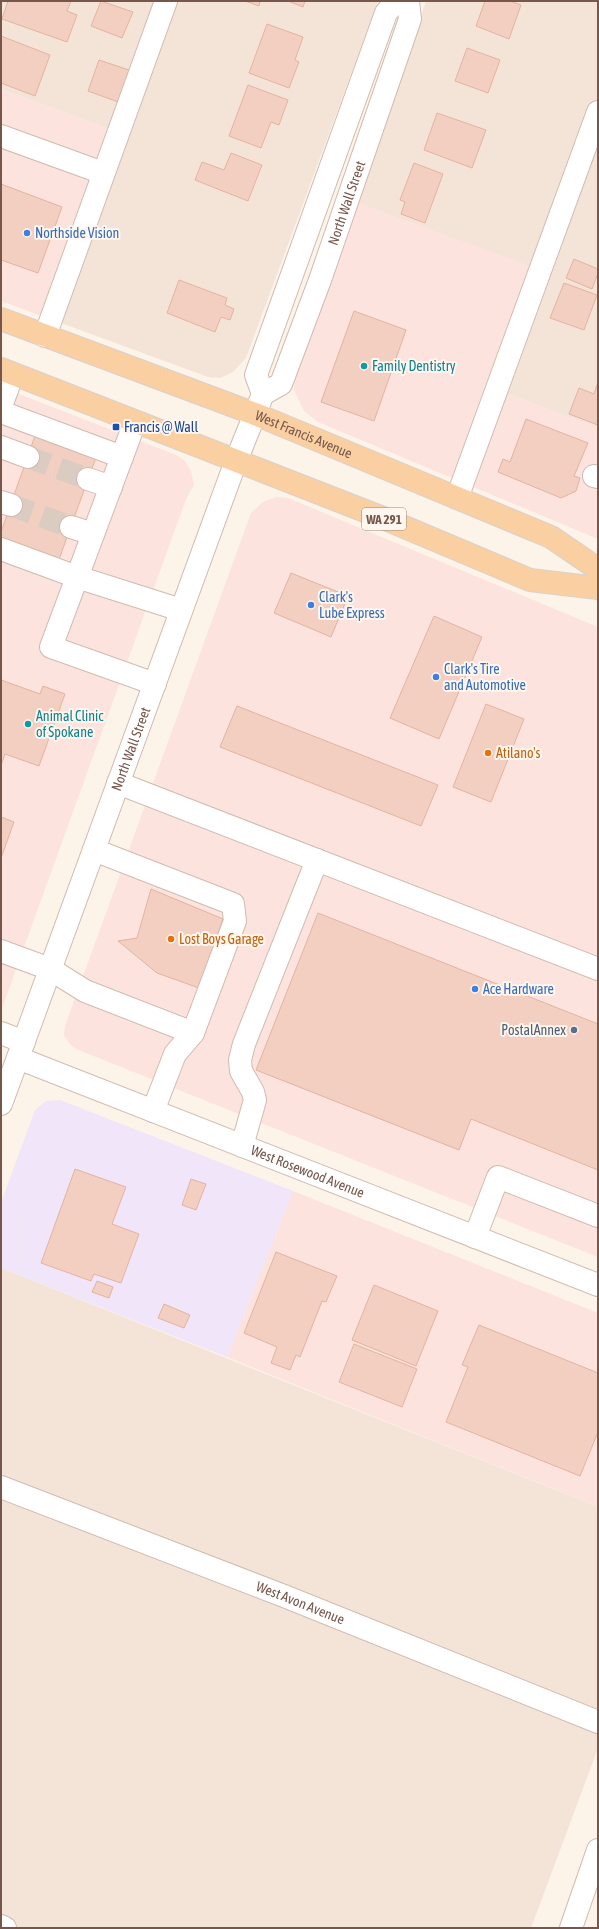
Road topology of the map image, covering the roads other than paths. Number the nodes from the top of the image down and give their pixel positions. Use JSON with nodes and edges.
{"nodes":[{"id":1,"x":166,"y":1,"type":"edge"},
{"id":2,"x":396,"y":1,"type":"edge"},
{"id":3,"x":408,"y":1,"type":"edge"},
{"id":4,"x":598,"y":112,"type":"edge"},
{"id":5,"x":1,"y":136,"type":"edge"},
{"id":6,"x":103,"y":173,"type":"junction"},
{"id":7,"x":1,"y":319,"type":"edge"},
{"id":8,"x":45,"y":336,"type":"junction"},
{"id":9,"x":7,"y":371,"type":"edge"},
{"id":10,"x":263,"y":394,"type":"junction"},
{"id":11,"x":1,"y":406,"type":"edge"},
{"id":12,"x":1,"y":412,"type":"edge"},
{"id":13,"x":255,"y":414,"type":"junction"},
{"id":14,"x":135,"y":422,"type":"junction"},
{"id":15,"x":1,"y":447,"type":"edge"},
{"id":16,"x":28,"y":457,"type":"tunnel mouth"},
{"id":17,"x":122,"y":457,"type":"junction"},
{"id":18,"x":236,"y":461,"type":"junction"},
{"id":19,"x":88,"y":478,"type":"tunnel mouth"},
{"id":20,"x":111,"y":487,"type":"junction"},
{"id":21,"x":457,"y":498,"type":"junction"},
{"id":22,"x":71,"y":527,"type":"tunnel mouth"},
{"id":23,"x":93,"y":534,"type":"junction"},
{"id":24,"x":1,"y":548,"type":"edge"},
{"id":25,"x":598,"y":568,"type":"edge"},
{"id":26,"x":76,"y":577,"type":"junction"},
{"id":27,"x":598,"y":588,"type":"edge"},
{"id":28,"x":181,"y":610,"type":"junction"},
{"id":29,"x":155,"y":684,"type":"junction"},
{"id":30,"x":118,"y":783,"type":"junction"},
{"id":31,"x":94,"y":850,"type":"junction"},
{"id":32,"x":317,"y":860,"type":"junction"},
{"id":33,"x":1,"y":951,"type":"edge"},
{"id":34,"x":50,"y":969,"type":"junction"},
{"id":35,"x":598,"y":969,"type":"edge"},
{"id":36,"x":1,"y":1033,"type":"edge"},
{"id":37,"x":193,"y":1033,"type":"junction"},
{"id":38,"x":21,"y":1050,"type":"junction"},
{"id":39,"x":1,"y":1104,"type":"edge"},
{"id":40,"x":153,"y":1111,"type":"junction"},
{"id":41,"x":242,"y":1146,"type":"junction"},
{"id":42,"x":598,"y":1216,"type":"edge"},
{"id":43,"x":475,"y":1237,"type":"junction"},
{"id":44,"x":598,"y":1285,"type":"edge"},
{"id":45,"x":1,"y":1487,"type":"edge"},
{"id":46,"x":598,"y":1722,"type":"edge"},
{"id":47,"x":598,"y":1850,"type":"edge"},
{"id":48,"x":1,"y":1926,"type":"edge"},
{"id":49,"x":5,"y":1928,"type":"edge"},
{"id":50,"x":571,"y":1928,"type":"edge"}],
"edges":[{"from":1,"to":6,"type":"street"},
{"from":2,"to":10,"type":"street","name":"North Wall Street"},
{"from":3,"to":10,"type":"street","name":"North Wall Street"},
{"from":4,"to":21,"type":"street"},
{"from":5,"to":6,"type":"street"},
{"from":6,"to":8,"type":"street"},
{"from":7,"to":8,"type":"main road","name":"West Francis Avenue"},
{"from":8,"to":13,"type":"main road","name":"West Francis Avenue"},
{"from":9,"to":11,"type":"street"},
{"from":9,"to":14,"type":"main road","number":"WA 291"},
{"from":10,"to":13,"type":"street","name":"North Wall Street"},
{"from":12,"to":17,"type":"street"},
{"from":13,"to":18,"type":"street","name":"North Wall Street"},
{"from":13,"to":21,"type":"main road","name":"West Francis Avenue"},
{"from":14,"to":17,"type":"street"},
{"from":14,"to":18,"type":"main road","number":"WA 291"},
{"from":15,"to":16,"type":"street"},
{"from":17,"to":20,"type":"street"},
{"from":18,"to":27,"type":"main road","number":"WA 291"},
{"from":18,"to":28,"type":"street","name":"North Wall Street"},
{"from":19,"to":20,"type":"street"},
{"from":20,"to":23,"type":"street"},
{"from":21,"to":25,"type":"main road","name":"West Francis Avenue"},
{"from":22,"to":23,"type":"street"},
{"from":23,"to":26,"type":"street"},
{"from":24,"to":26,"type":"street"},
{"from":26,"to":28,"type":"street"},
{"from":26,"to":29,"type":"street"},
{"from":28,"to":29,"type":"street","name":"North Wall Street"},
{"from":29,"to":30,"type":"street","name":"North Wall Street"},
{"from":30,"to":31,"type":"street","name":"North Wall Street"},
{"from":30,"to":32,"type":"street"},
{"from":31,"to":34,"type":"street","name":"North Wall Street"},
{"from":31,"to":37,"type":"street"},
{"from":32,"to":35,"type":"street"},
{"from":32,"to":41,"type":"street"},
{"from":33,"to":34,"type":"street"},
{"from":34,"to":37,"type":"street"},
{"from":34,"to":38,"type":"street","name":"North Wall Street"},
{"from":36,"to":38,"type":"street","name":"West Rosewood Avenue"},
{"from":37,"to":40,"type":"street"},
{"from":38,"to":39,"type":"street","name":"North Wall Street"},
{"from":38,"to":40,"type":"street","name":"West Rosewood Avenue"},
{"from":40,"to":41,"type":"street","name":"West Rosewood Avenue"},
{"from":41,"to":43,"type":"street","name":"West Rosewood Avenue"},
{"from":42,"to":43,"type":"street"},
{"from":43,"to":44,"type":"street","name":"West Rosewood Avenue"},
{"from":45,"to":46,"type":"street","name":"West Avon Avenue"},
{"from":47,"to":50,"type":"street"},
{"from":48,"to":49,"type":"street"}]}
